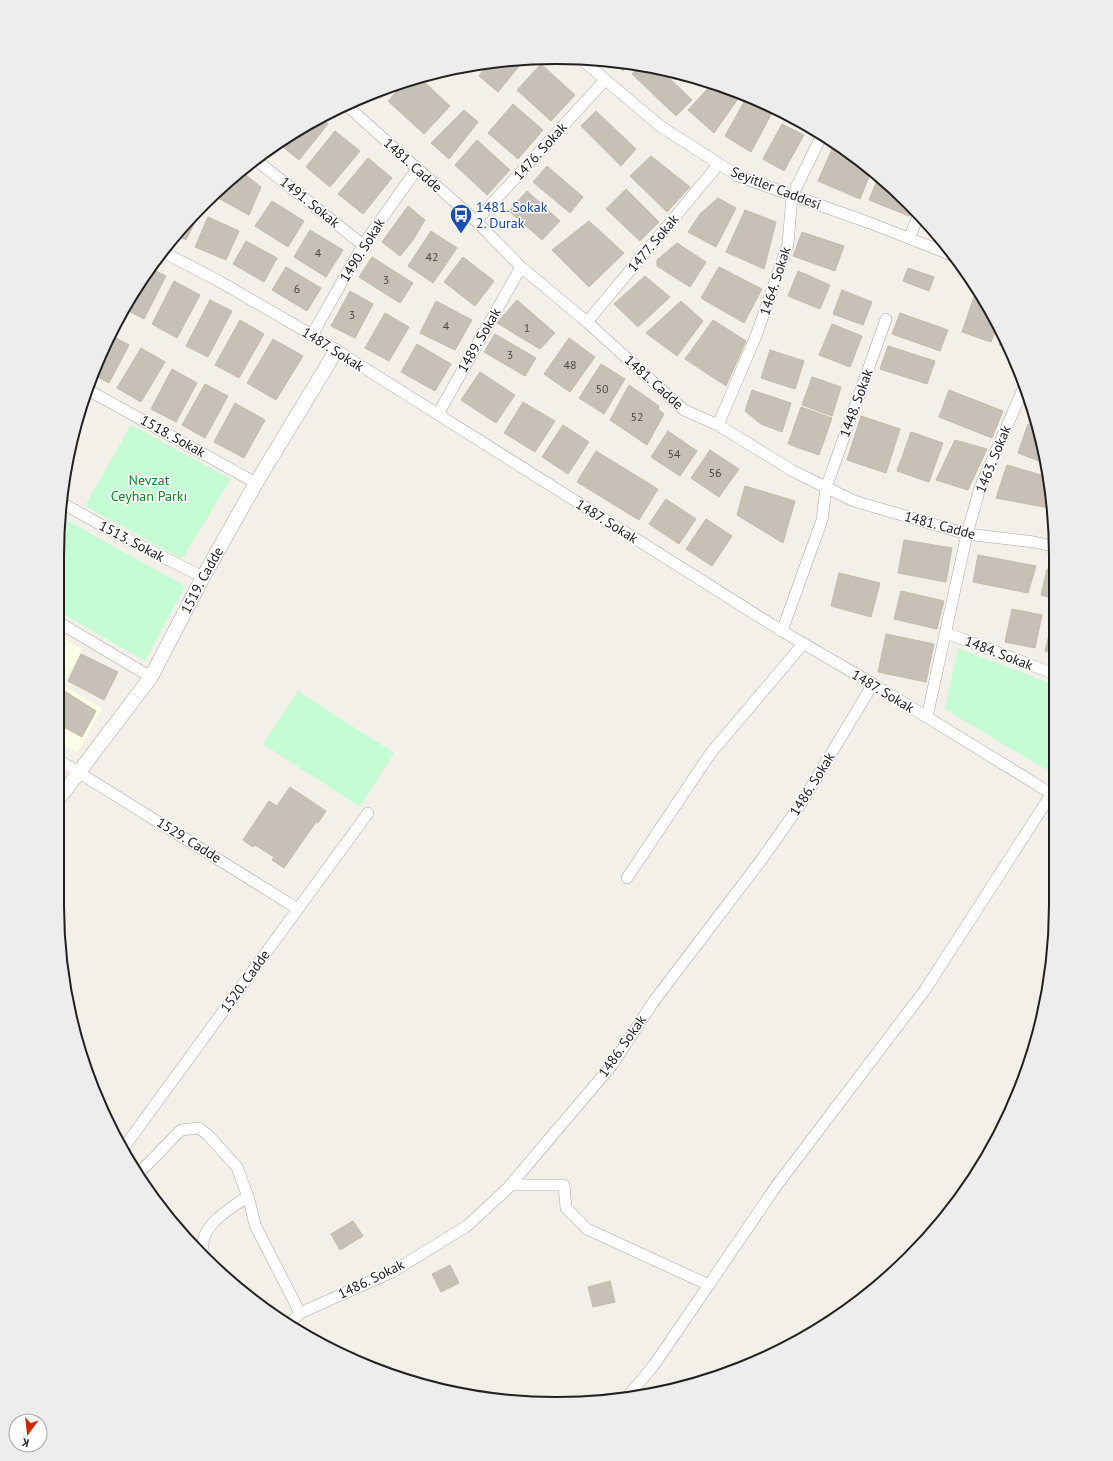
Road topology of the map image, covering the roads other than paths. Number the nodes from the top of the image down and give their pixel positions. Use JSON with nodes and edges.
{"nodes":[{"id":1,"x":588,"y":65,"type":"edge"},
{"id":2,"x":605,"y":80,"type":"junction"},
{"id":3,"x":351,"y":109,"type":"edge"},
{"id":4,"x":819,"y":140,"type":"edge"},
{"id":5,"x":260,"y":164,"type":"edge"},
{"id":6,"x":719,"y":164,"type":"junction"},
{"id":7,"x":417,"y":169,"type":"junction"},
{"id":8,"x":792,"y":196,"type":"junction"},
{"id":9,"x":476,"y":221,"type":"junction"},
{"id":10,"x":917,"y":221,"type":"edge"},
{"id":11,"x":909,"y":238,"type":"junction"},
{"id":12,"x":363,"y":245,"type":"junction"},
{"id":13,"x":941,"y":250,"type":"edge"},
{"id":14,"x":167,"y":255,"type":"edge"},
{"id":15,"x":521,"y":267,"type":"junction"},
{"id":16,"x":886,"y":319,"type":"dead end"},
{"id":17,"x":587,"y":322,"type":"junction"},
{"id":18,"x":312,"y":335,"type":"junction"},
{"id":19,"x":336,"y":351,"type":"junction"},
{"id":20,"x":92,"y":392,"type":"edge"},
{"id":21,"x":1021,"y":393,"type":"edge"},
{"id":22,"x":438,"y":414,"type":"junction"},
{"id":23,"x":718,"y":425,"type":"junction"},
{"id":24,"x":256,"y":483,"type":"junction"},
{"id":25,"x":826,"y":488,"type":"junction"},
{"id":26,"x":67,"y":506,"type":"edge"},
{"id":27,"x":968,"y":534,"type":"junction"},
{"id":28,"x":1049,"y":545,"type":"edge"},
{"id":29,"x":203,"y":577,"type":"junction"},
{"id":30,"x":64,"y":626,"type":"edge"},
{"id":31,"x":782,"y":631,"type":"junction"},
{"id":32,"x":946,"y":633,"type":"junction"},
{"id":33,"x":803,"y":644,"type":"junction"},
{"id":34,"x":1049,"y":673,"type":"edge"},
{"id":35,"x":151,"y":677,"type":"junction"},
{"id":36,"x":873,"y":684,"type":"junction"},
{"id":37,"x":927,"y":717,"type":"junction"},
{"id":38,"x":64,"y":763,"type":"edge"},
{"id":39,"x":80,"y":772,"type":"junction"},
{"id":40,"x":64,"y":792,"type":"edge"},
{"id":41,"x":1049,"y":792,"type":"edge"},
{"id":42,"x":1049,"y":799,"type":"edge"},
{"id":43,"x":368,"y":813,"type":"dead end"},
{"id":44,"x":627,"y":878,"type":"dead end"},
{"id":45,"x":298,"y":909,"type":"junction"},
{"id":46,"x":126,"y":1144,"type":"edge"},
{"id":47,"x":142,"y":1169,"type":"edge"},
{"id":48,"x":511,"y":1185,"type":"junction"},
{"id":49,"x":248,"y":1196,"type":"junction"},
{"id":50,"x":203,"y":1248,"type":"edge"},
{"id":51,"x":709,"y":1285,"type":"junction"},
{"id":52,"x":300,"y":1313,"type":"junction"},
{"id":53,"x":293,"y":1320,"type":"edge"},
{"id":54,"x":632,"y":1391,"type":"edge"}],
"edges":[{"from":1,"to":2,"type":"street","name":"Seyitler Caddesi"},
{"from":2,"to":6,"type":"street","name":"Seyitler Caddesi"},
{"from":2,"to":9,"type":"street","name":"1476. Sokak"},
{"from":3,"to":7,"type":"street","name":"1481. Cadde"},
{"from":4,"to":8,"type":"street","name":"1464. Sokak"},
{"from":5,"to":12,"type":"street","name":"1491. Sokak"},
{"from":6,"to":8,"type":"street","name":"Seyitler Caddesi"},
{"from":6,"to":17,"type":"street","name":"1477. Sokak"},
{"from":7,"to":9,"type":"street","name":"1481. Cadde"},
{"from":7,"to":12,"type":"street","name":"1490. Sokak"},
{"from":8,"to":11,"type":"street","name":"Seyitler Caddesi"},
{"from":8,"to":23,"type":"street","name":"1464. Sokak"},
{"from":9,"to":15,"type":"street","name":"1481. Cadde"},
{"from":10,"to":11,"type":"street"},
{"from":11,"to":13,"type":"street","name":"Seyitler Caddesi"},
{"from":12,"to":18,"type":"street","name":"1490. Sokak"},
{"from":14,"to":18,"type":"street","name":"1487. Sokak"},
{"from":15,"to":17,"type":"street","name":"1481. Cadde"},
{"from":15,"to":22,"type":"street","name":"1489. Sokak"},
{"from":16,"to":25,"type":"street","name":"1448. Sokak"},
{"from":17,"to":23,"type":"street","name":"1481. Cadde"},
{"from":18,"to":19,"type":"street","name":"1487. Sokak"},
{"from":19,"to":22,"type":"street","name":"1487. Sokak"},
{"from":19,"to":24,"type":"street","name":"1519. Cadde"},
{"from":20,"to":24,"type":"street","name":"1518. Sokak"},
{"from":21,"to":27,"type":"street","name":"1463. Sokak"},
{"from":22,"to":31,"type":"street","name":"1487. Sokak"},
{"from":23,"to":25,"type":"street","name":"1481. Cadde"},
{"from":24,"to":29,"type":"street","name":"1519. Cadde"},
{"from":25,"to":27,"type":"street","name":"1481. Cadde"},
{"from":25,"to":31,"type":"street","name":"1448. Sokak"},
{"from":26,"to":29,"type":"street","name":"1513. Sokak"},
{"from":27,"to":28,"type":"street","name":"1481. Cadde"},
{"from":27,"to":32,"type":"street"},
{"from":29,"to":35,"type":"street","name":"1519. Cadde"},
{"from":30,"to":35,"type":"street"},
{"from":31,"to":33,"type":"street","name":"1487. Sokak"},
{"from":32,"to":34,"type":"street","name":"1484. Sokak"},
{"from":32,"to":37,"type":"street"},
{"from":33,"to":36,"type":"street","name":"1487. Sokak"},
{"from":33,"to":44,"type":"street"},
{"from":35,"to":39,"type":"street","name":"1519. Cadde"},
{"from":36,"to":37,"type":"street","name":"1487. Sokak"},
{"from":36,"to":48,"type":"street","name":"1486. Sokak"},
{"from":37,"to":41,"type":"street","name":"1487. Sokak"},
{"from":38,"to":39,"type":"street","name":"1529. Cadde"},
{"from":39,"to":40,"type":"street","name":"1519. Cadde"},
{"from":39,"to":45,"type":"street","name":"1529. Cadde"},
{"from":42,"to":51,"type":"street"},
{"from":43,"to":45,"type":"street","name":"1520. Cadde"},
{"from":45,"to":46,"type":"street","name":"1520. Cadde"},
{"from":47,"to":49,"type":"street"},
{"from":48,"to":51,"type":"street"},
{"from":48,"to":52,"type":"street","name":"1486. Sokak"},
{"from":49,"to":50,"type":"street"},
{"from":49,"to":52,"type":"street"},
{"from":51,"to":54,"type":"street"},
{"from":52,"to":53,"type":"street","name":"1486. Sokak"}]}
